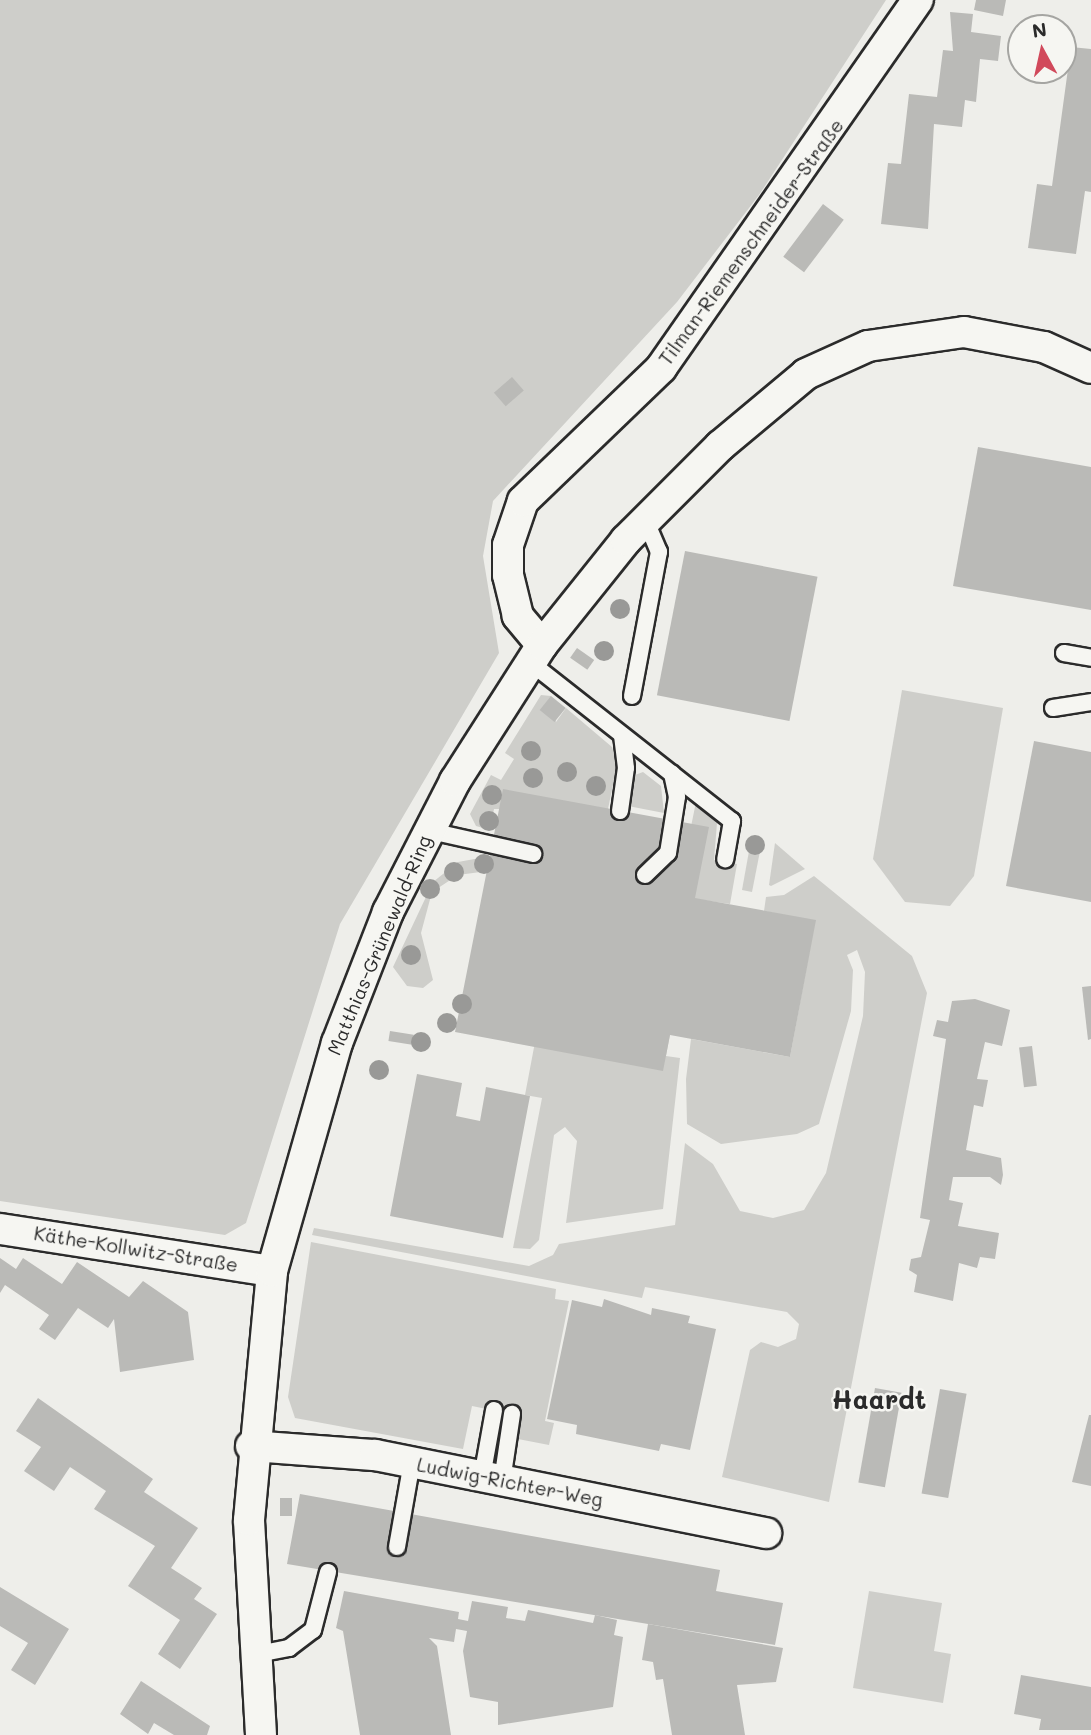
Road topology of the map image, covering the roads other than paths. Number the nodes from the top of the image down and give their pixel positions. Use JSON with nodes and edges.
{"nodes":[{"id":1,"x":918,"y":0,"type":"edge"},
{"id":2,"x":1091,"y":368,"type":"edge"},
{"id":3,"x":645,"y":519,"type":"junction"},
{"id":4,"x":1064,"y":653,"type":"dead end"},
{"id":5,"x":536,"y":654,"type":"junction"},
{"id":6,"x":1091,"y":658,"type":"edge"},
{"id":7,"x":632,"y":696,"type":"dead end"},
{"id":8,"x":1091,"y":702,"type":"edge"},
{"id":9,"x":1053,"y":708,"type":"dead end"},
{"id":10,"x":622,"y":735,"type":"junction"},
{"id":11,"x":672,"y":774,"type":"junction"},
{"id":12,"x":620,"y":811,"type":"dead end"},
{"id":13,"x":426,"y":830,"type":"junction"},
{"id":14,"x":533,"y":854,"type":"dead end"},
{"id":15,"x":725,"y":859,"type":"dead end"},
{"id":16,"x":645,"y":875,"type":"dead end"},
{"id":17,"x":0,"y":1229,"type":"edge"},
{"id":18,"x":272,"y":1270,"type":"junction"},
{"id":19,"x":494,"y":1410,"type":"dead end"},
{"id":20,"x":512,"y":1414,"type":"dead end"},
{"id":21,"x":251,"y":1446,"type":"junction"},
{"id":22,"x":412,"y":1462,"type":"junction"},
{"id":23,"x":492,"y":1479,"type":"junction"},
{"id":24,"x":766,"y":1533,"type":"dead end"},
{"id":25,"x":397,"y":1547,"type":"dead end"},
{"id":26,"x":328,"y":1572,"type":"dead end"},
{"id":27,"x":253,"y":1654,"type":"junction"},
{"id":28,"x":261,"y":1735,"type":"edge"}],
"edges":[{"from":1,"to":5,"type":"street","name":"Tilman-Riemenschneider-Straße"},
{"from":2,"to":3,"type":"street","name":"Matthias-Grünewald-Ring"},
{"from":3,"to":5,"type":"street","name":"Matthias-Grünewald-Ring"},
{"from":3,"to":7,"type":"lane"},
{"from":4,"to":6,"type":"lane"},
{"from":5,"to":10,"type":"lane"},
{"from":5,"to":13,"type":"street","name":"Matthias-Grünewald-Ring"},
{"from":8,"to":9,"type":"lane"},
{"from":10,"to":11,"type":"lane"},
{"from":10,"to":12,"type":"lane"},
{"from":11,"to":15,"type":"lane"},
{"from":11,"to":16,"type":"lane"},
{"from":13,"to":14,"type":"lane"},
{"from":13,"to":18,"type":"street","name":"Matthias-Grünewald-Ring"},
{"from":17,"to":18,"type":"street","name":"Käthe-Kollwitz-Straße"},
{"from":18,"to":21,"type":"street","name":"Matthias-Grünewald-Ring"},
{"from":19,"to":23,"type":"lane"},
{"from":20,"to":23,"type":"lane"},
{"from":21,"to":22,"type":"street","name":"Ludwig-Richter-Weg"},
{"from":21,"to":27,"type":"street","name":"Matthias-Grünewald-Ring"},
{"from":22,"to":23,"type":"street","name":"Ludwig-Richter-Weg"},
{"from":22,"to":25,"type":"lane"},
{"from":23,"to":24,"type":"street","name":"Ludwig-Richter-Weg"},
{"from":26,"to":27,"type":"lane"},
{"from":27,"to":28,"type":"street","name":"Matthias-Grünewald-Ring"}]}
